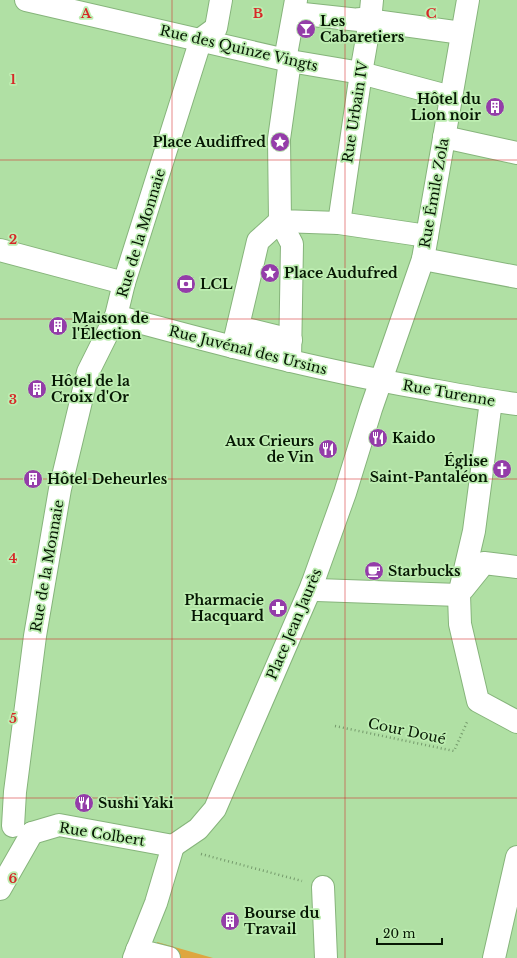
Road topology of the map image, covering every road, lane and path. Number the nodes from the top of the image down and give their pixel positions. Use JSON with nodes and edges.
{"nodes":[{"id":1,"x":26,"y":0,"type":"edge"},
{"id":2,"x":221,"y":0,"type":"edge"},
{"id":3,"x":468,"y":0,"type":"edge"},
{"id":4,"x":295,"y":7,"type":"edge"},
{"id":5,"x":365,"y":15,"type":"edge"},
{"id":6,"x":462,"y":33,"type":"junction"},
{"id":7,"x":201,"y":39,"type":"junction"},
{"id":8,"x":288,"y":60,"type":"junction"},
{"id":9,"x":361,"y":73,"type":"junction"},
{"id":10,"x":451,"y":97,"type":"junction"},
{"id":11,"x":444,"y":137,"type":"junction"},
{"id":12,"x":517,"y":153,"type":"edge"},
{"id":13,"x":280,"y":221,"type":"junction"},
{"id":14,"x":339,"y":223,"type":"junction"},
{"id":15,"x":427,"y":236,"type":"junction"},
{"id":16,"x":0,"y":250,"type":"edge"},
{"id":17,"x":423,"y":259,"type":"junction"},
{"id":18,"x":517,"y":277,"type":"edge"},
{"id":19,"x":124,"y":283,"type":"junction"},
{"id":20,"x":116,"y":316,"type":"junction"},
{"id":21,"x":235,"y":337,"type":"junction"},
{"id":22,"x":290,"y":340,"type":"junction"},
{"id":23,"x":290,"y":361,"type":"junction"},
{"id":24,"x":381,"y":382,"type":"junction"},
{"id":25,"x":491,"y":401,"type":"junction"},
{"id":26,"x":517,"y":404,"type":"edge"},
{"id":27,"x":517,"y":567,"type":"edge"},
{"id":28,"x":312,"y":585,"type":"junction"},
{"id":29,"x":459,"y":595,"type":"junction"},
{"id":30,"x":470,"y":717,"type":"dead end"},
{"id":31,"x":517,"y":722,"type":"edge"},
{"id":32,"x":335,"y":726,"type":"dead end"},
{"id":33,"x":15,"y":827,"type":"edge"},
{"id":34,"x":173,"y":846,"type":"junction"},
{"id":35,"x":517,"y":857,"type":"edge"},
{"id":36,"x":323,"y":887,"type":"joint"},
{"id":37,"x":0,"y":889,"type":"edge"},
{"id":38,"x":135,"y":954,"type":"edge"},
{"id":39,"x":169,"y":958,"type":"edge"},
{"id":40,"x":326,"y":958,"type":"edge"},
{"id":41,"x":494,"y":958,"type":"edge"}],
"edges":[{"from":1,"to":7,"type":"street","name":"Rue des Quinze Vingts"},
{"from":2,"to":7,"type":"street"},
{"from":3,"to":6,"type":"street","name":"Rue Émile Zola"},
{"from":4,"to":5,"type":"street"},
{"from":4,"to":8,"type":"street"},
{"from":5,"to":6,"type":"street"},
{"from":5,"to":9,"type":"street","name":"Rue Urbain IV"},
{"from":6,"to":10,"type":"street","name":"Rue Émile Zola"},
{"from":7,"to":8,"type":"street","name":"Rue des Quinze Vingts"},
{"from":7,"to":19,"type":"street","name":"Rue de la Monnaie"},
{"from":8,"to":9,"type":"street","name":"Rue des Quinze Vingts"},
{"from":8,"to":13,"type":"street"},
{"from":9,"to":10,"type":"street","name":"Rue des Quinze Vingts"},
{"from":9,"to":14,"type":"street","name":"Rue Urbain IV"},
{"from":10,"to":11,"type":"street","name":"Rue Émile Zola"},
{"from":11,"to":12,"type":"street"},
{"from":11,"to":15,"type":"street","name":"Rue Émile Zola"},
{"from":13,"to":14,"type":"street"},
{"from":13,"to":21,"type":"street"},
{"from":13,"to":22,"type":"street"},
{"from":14,"to":15,"type":"street"},
{"from":15,"to":17,"type":"street","name":"Rue Émile Zola"},
{"from":16,"to":19,"type":"street"},
{"from":17,"to":18,"type":"street"},
{"from":17,"to":24,"type":"street","name":"Rue Émile Zola"},
{"from":19,"to":20,"type":"street","name":"Rue de la Monnaie"},
{"from":20,"to":21,"type":"street","name":"Rue Juvénal des Ursins"},
{"from":20,"to":33,"type":"street","name":"Rue de la Monnaie"},
{"from":21,"to":22,"type":"street"},
{"from":21,"to":23,"type":"street","name":"Rue Juvénal des Ursins"},
{"from":22,"to":23,"type":"street"},
{"from":23,"to":24,"type":"street","name":"Rue Juvénal des Ursins"},
{"from":24,"to":25,"type":"street","name":"Rue Turenne"},
{"from":24,"to":28,"type":"street","name":"Place Jean Jaurès"},
{"from":25,"to":26,"type":"street","name":"Rue Turenne"},
{"from":25,"to":29,"type":"street"},
{"from":27,"to":29,"type":"street"},
{"from":28,"to":29,"type":"street"},
{"from":28,"to":34,"type":"street","name":"Place Jean Jaurès"},
{"from":29,"to":31,"type":"street"},
{"from":30,"to":32,"type":"path","name":"Cour Doué"},
{"from":33,"to":34,"type":"street","name":"Rue Colbert"},
{"from":33,"to":37,"type":"street"},
{"from":34,"to":36,"type":"path"},
{"from":34,"to":38,"type":"street"},
{"from":35,"to":41,"type":"street"},
{"from":36,"to":40,"type":"street"},
{"from":38,"to":39,"type":"street"}]}
